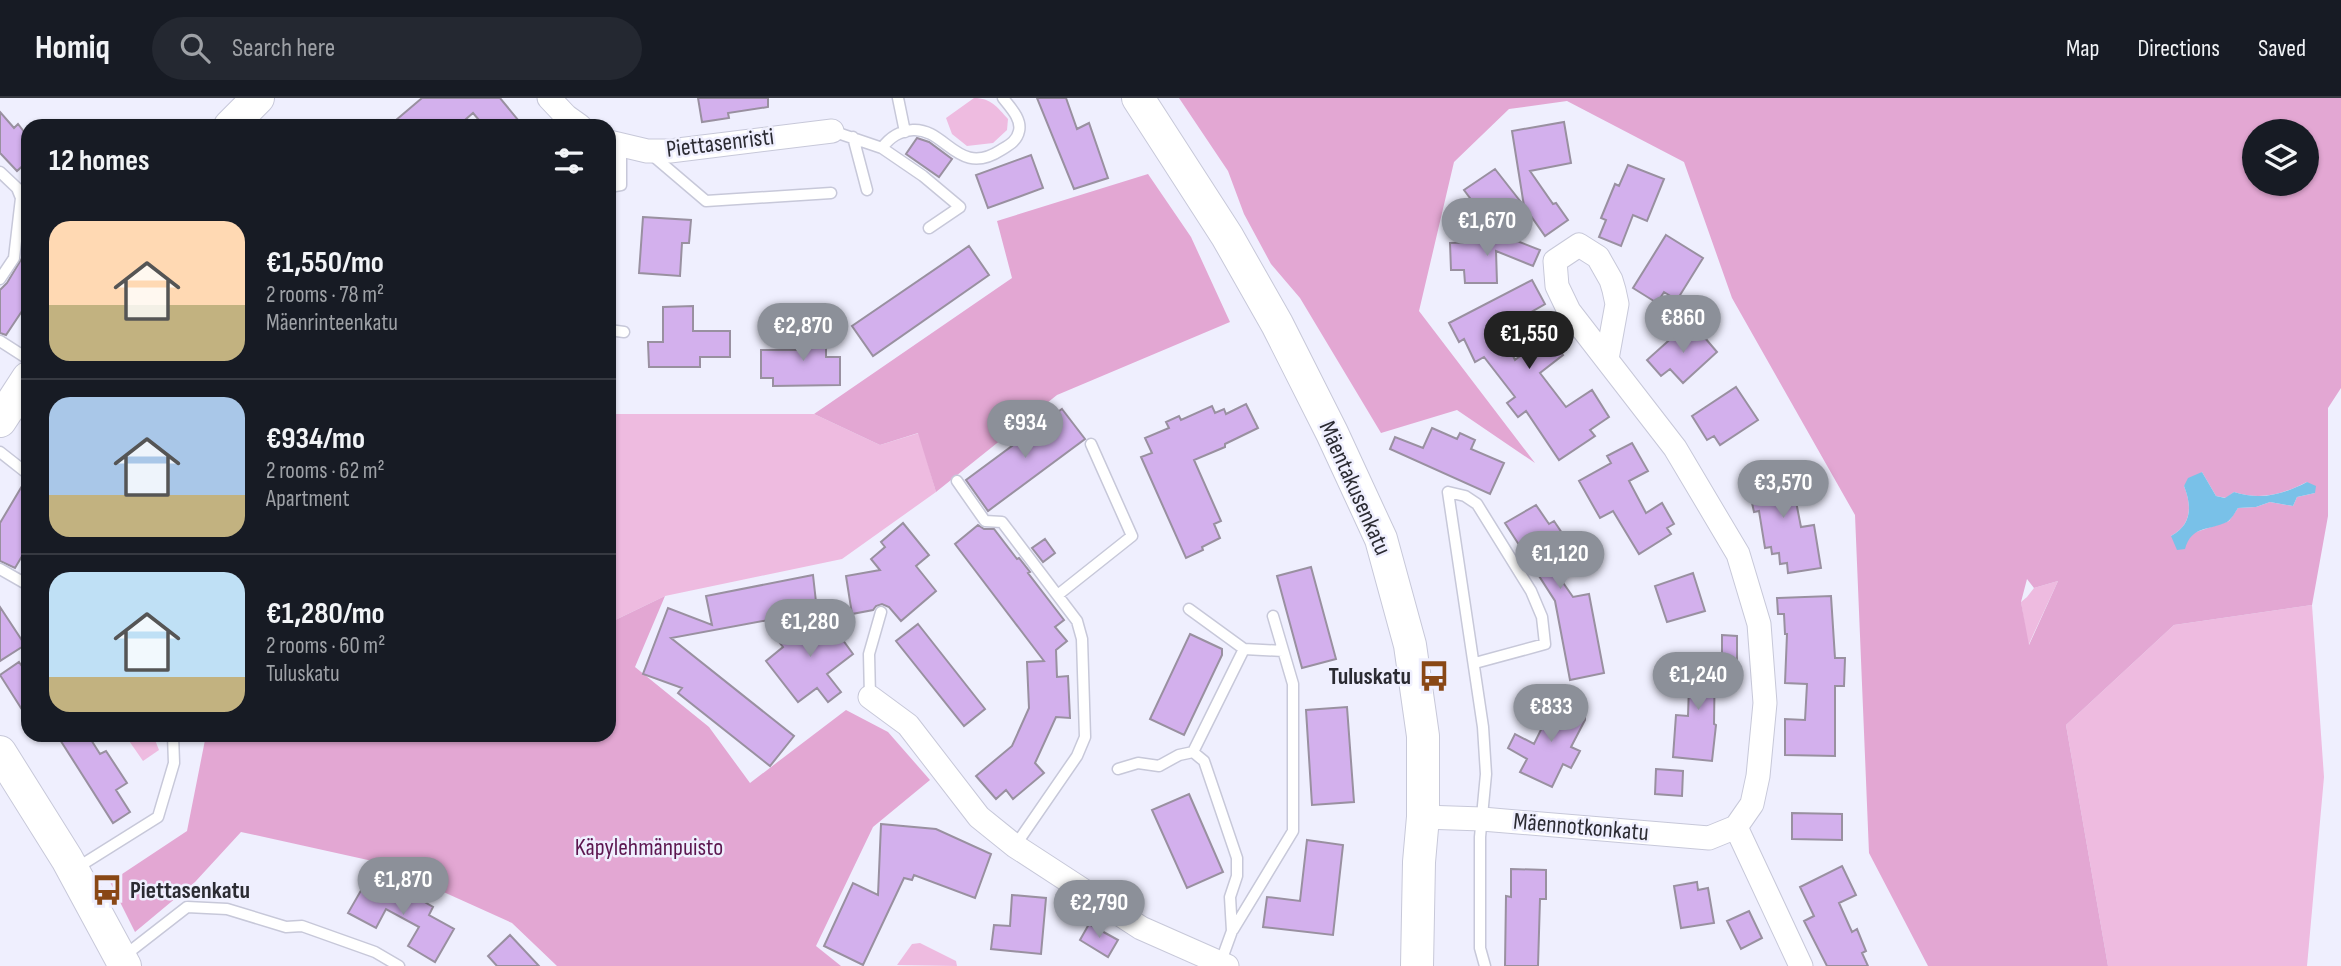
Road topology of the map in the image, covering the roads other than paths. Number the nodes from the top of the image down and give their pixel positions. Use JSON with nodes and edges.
{"nodes":[{"id":1,"x":258,"y":98,"type":"edge"},
{"id":2,"x":550,"y":98,"type":"edge"},
{"id":3,"x":898,"y":98,"type":"edge"},
{"id":4,"x":1003,"y":98,"type":"edge"},
{"id":5,"x":1138,"y":98,"type":"edge"},
{"id":6,"x":237,"y":119,"type":"edge"},
{"id":7,"x":570,"y":119,"type":"edge"},
{"id":8,"x":905,"y":132,"type":"junction"},
{"id":9,"x":843,"y":134,"type":"junction"},
{"id":10,"x":616,"y":144,"type":"edge"},
{"id":11,"x":882,"y":148,"type":"junction"},
{"id":12,"x":616,"y":151,"type":"edge"},
{"id":13,"x":647,"y":151,"type":"junction"},
{"id":14,"x":0,"y":172,"type":"edge"},
{"id":15,"x":616,"y":186,"type":"edge"},
{"id":16,"x":867,"y":190,"type":"dead end"},
{"id":17,"x":831,"y":192,"type":"dead end"},
{"id":18,"x":929,"y":229,"type":"dead end"},
{"id":19,"x":0,"y":279,"type":"edge"},
{"id":20,"x":616,"y":331,"type":"edge"},
{"id":21,"x":624,"y":332,"type":"dead end"},
{"id":22,"x":0,"y":341,"type":"edge"},
{"id":23,"x":21,"y":354,"type":"edge"},
{"id":24,"x":1608,"y":359,"type":"dead end"},
{"id":25,"x":21,"y":389,"type":"edge"},
{"id":26,"x":0,"y":421,"type":"edge"},
{"id":27,"x":1091,"y":444,"type":"dead end"},
{"id":28,"x":0,"y":452,"type":"edge"},
{"id":29,"x":21,"y":468,"type":"edge"},
{"id":30,"x":957,"y":481,"type":"dead end"},
{"id":31,"x":0,"y":569,"type":"edge"},
{"id":32,"x":21,"y":581,"type":"edge"},
{"id":33,"x":1059,"y":594,"type":"junction"},
{"id":34,"x":1189,"y":609,"type":"dead end"},
{"id":35,"x":881,"y":612,"type":"dead end"},
{"id":36,"x":1273,"y":617,"type":"dead end"},
{"id":37,"x":1244,"y":649,"type":"junction"},
{"id":38,"x":1283,"y":651,"type":"junction"},
{"id":39,"x":1475,"y":663,"type":"junction"},
{"id":40,"x":870,"y":697,"type":"joint"},
{"id":41,"x":173,"y":742,"type":"edge"},
{"id":42,"x":0,"y":752,"type":"edge"},
{"id":43,"x":1193,"y":752,"type":"junction"},
{"id":44,"x":1118,"y":769,"type":"dead end"},
{"id":45,"x":1423,"y":817,"type":"junction"},
{"id":46,"x":1482,"y":819,"type":"junction"},
{"id":47,"x":1736,"y":827,"type":"junction"},
{"id":48,"x":1014,"y":846,"type":"junction"},
{"id":49,"x":73,"y":871,"type":"junction"},
{"id":50,"x":1232,"y":931,"type":"junction"},
{"id":51,"x":123,"y":962,"type":"edge"},
{"id":52,"x":1223,"y":965,"type":"edge"},
{"id":53,"x":399,"y":966,"type":"edge"},
{"id":54,"x":1417,"y":966,"type":"edge"},
{"id":55,"x":1485,"y":966,"type":"edge"},
{"id":56,"x":1801,"y":966,"type":"edge"}],
"edges":[{"from":1,"to":6,"type":"main road"},
{"from":2,"to":7,"type":"street"},
{"from":3,"to":8,"type":"lane"},
{"from":4,"to":8,"type":"lane"},
{"from":5,"to":45,"type":"main road","name":"Mäentakusenkatu"},
{"from":8,"to":11,"type":"lane"},
{"from":9,"to":11,"type":"lane"},
{"from":9,"to":13,"type":"street","name":"Piettasenristi"},
{"from":9,"to":16,"type":"lane"},
{"from":10,"to":13,"type":"street","name":"Piettasenristi"},
{"from":11,"to":18,"type":"lane"},
{"from":12,"to":15,"type":"lane"},
{"from":13,"to":17,"type":"lane"},
{"from":14,"to":19,"type":"lane"},
{"from":20,"to":21,"type":"lane"},
{"from":22,"to":23,"type":"lane"},
{"from":24,"to":47,"type":"street"},
{"from":25,"to":26,"type":"main road"},
{"from":27,"to":33,"type":"lane"},
{"from":28,"to":29,"type":"lane"},
{"from":30,"to":33,"type":"lane"},
{"from":31,"to":32,"type":"lane"},
{"from":33,"to":48,"type":"lane"},
{"from":34,"to":37,"type":"lane"},
{"from":35,"to":40,"type":"lane"},
{"from":36,"to":38,"type":"lane"},
{"from":37,"to":38,"type":"lane"},
{"from":37,"to":43,"type":"lane"},
{"from":38,"to":50,"type":"lane"},
{"from":39,"to":39,"type":"lane"},
{"from":39,"to":46,"type":"lane"},
{"from":40,"to":48,"type":"street"},
{"from":41,"to":49,"type":"lane"},
{"from":42,"to":49,"type":"main road"},
{"from":43,"to":44,"type":"lane"},
{"from":43,"to":50,"type":"lane"},
{"from":45,"to":46,"type":"street","name":"Mäennotkonkatu"},
{"from":45,"to":54,"type":"main road","name":"Mäentakusenkatu"},
{"from":46,"to":47,"type":"street","name":"Mäennotkonkatu"},
{"from":46,"to":55,"type":"lane"},
{"from":47,"to":56,"type":"street"},
{"from":48,"to":52,"type":"street"},
{"from":49,"to":51,"type":"main road"},
{"from":50,"to":52,"type":"lane"},
{"from":51,"to":53,"type":"lane"}]}
